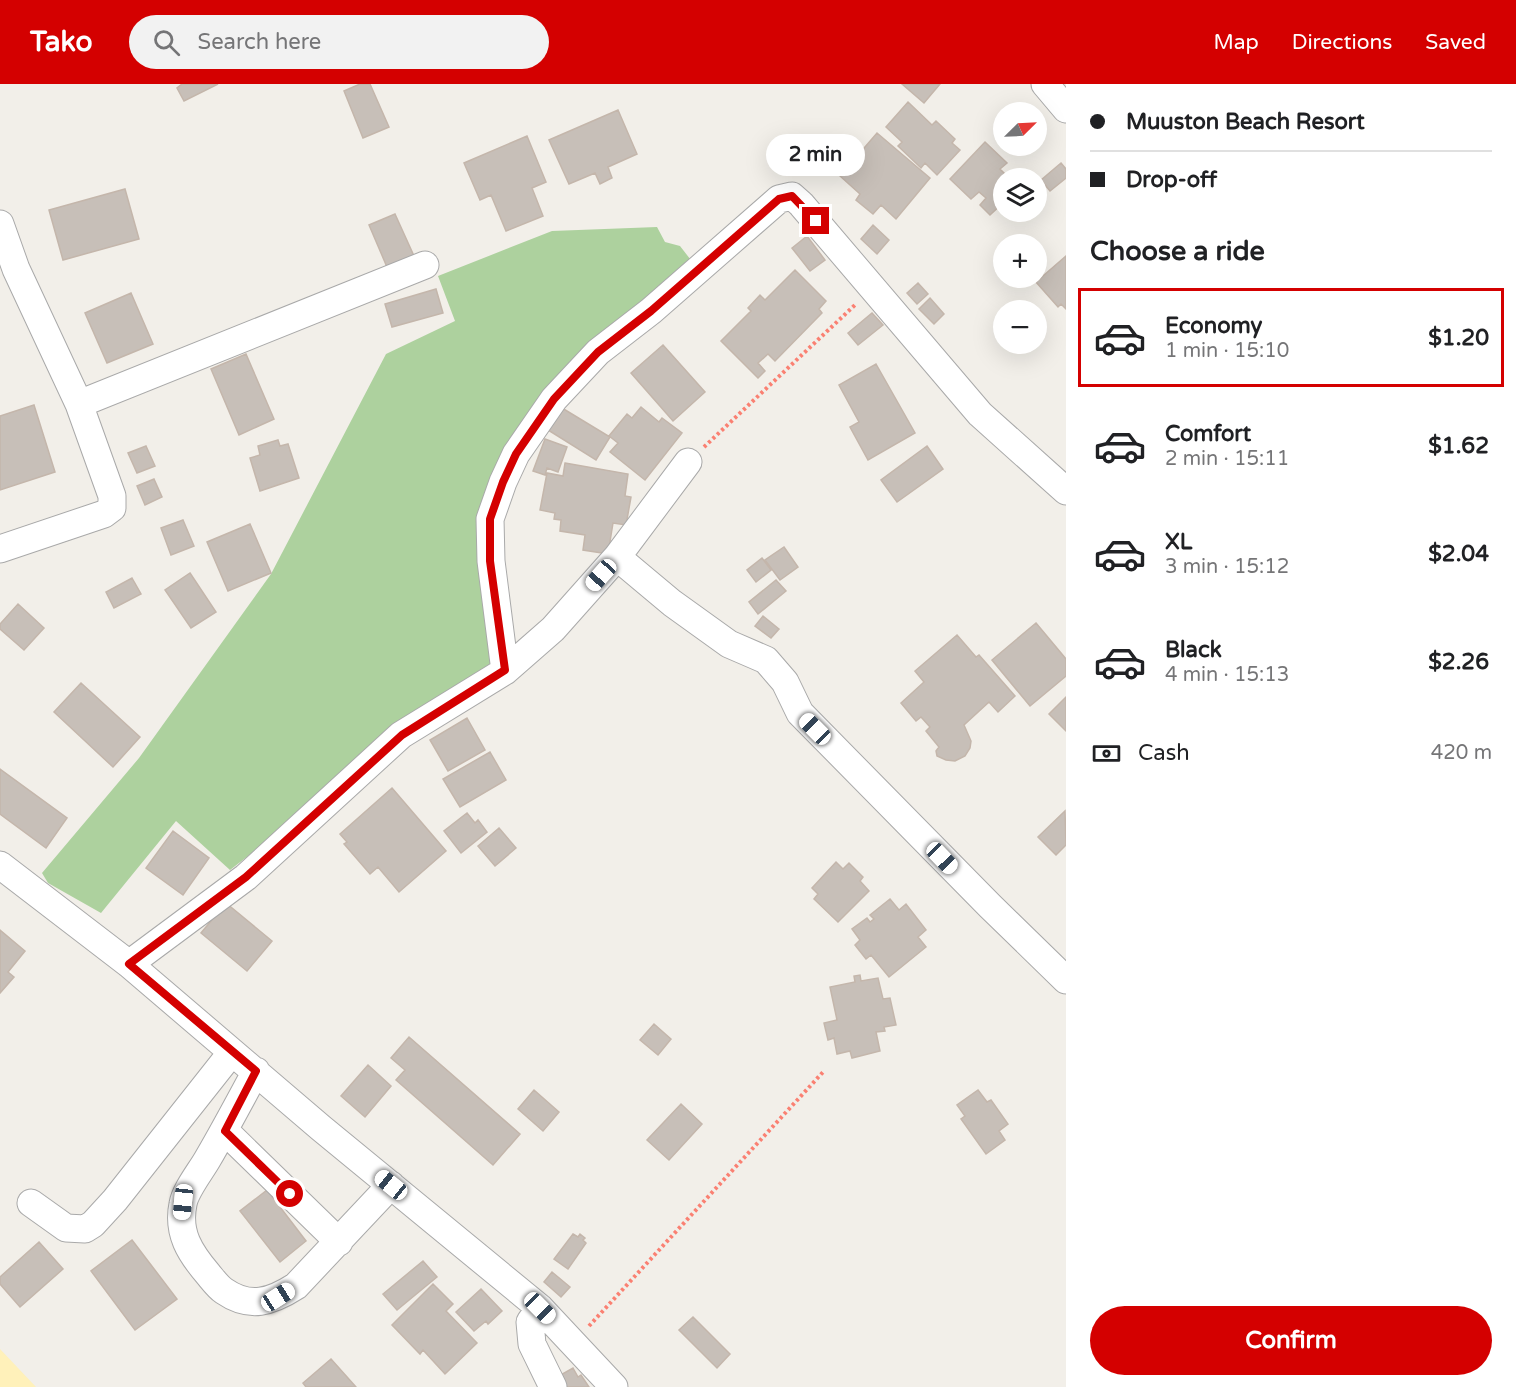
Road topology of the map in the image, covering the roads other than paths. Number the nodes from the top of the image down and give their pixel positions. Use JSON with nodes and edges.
{"nodes":[{"id":1,"x":1045,"y":84,"type":"edge"},
{"id":2,"x":1066,"y":109,"type":"edge"},
{"id":3,"x":0,"y":224,"type":"edge"},
{"id":4,"x":425,"y":265,"type":"dead end"},
{"id":5,"x":79,"y":404,"type":"junction"},
{"id":6,"x":688,"y":462,"type":"road end"},
{"id":7,"x":1066,"y":491,"type":"edge"},
{"id":8,"x":0,"y":549,"type":"edge"},
{"id":9,"x":617,"y":557,"type":"junction"},
{"id":10,"x":505,"y":670,"type":"junction"},
{"id":11,"x":0,"y":865,"type":"edge"},
{"id":12,"x":129,"y":964,"type":"junction"},
{"id":13,"x":1066,"y":980,"type":"edge"},
{"id":14,"x":232,"y":1052,"type":"junction"},
{"id":15,"x":256,"y":1071,"type":"junction"},
{"id":16,"x":225,"y":1131,"type":"junction"},
{"id":17,"x":391,"y":1185,"type":"junction"},
{"id":18,"x":32,"y":1203,"type":"dead end"},
{"id":19,"x":339,"y":1242,"type":"junction"},
{"id":20,"x":540,"y":1308,"type":"junction"},
{"id":21,"x":553,"y":1387,"type":"edge"},
{"id":22,"x":614,"y":1387,"type":"edge"}],
"edges":[{"from":1,"to":2,"type":"street"},
{"from":3,"to":5,"type":"street"},
{"from":4,"to":5,"type":"street"},
{"from":5,"to":8,"type":"street"},
{"from":6,"to":9,"type":"street"},
{"from":7,"to":10,"type":"street"},
{"from":9,"to":10,"type":"street"},
{"from":9,"to":13,"type":"street"},
{"from":10,"to":12,"type":"street"},
{"from":11,"to":12,"type":"street"},
{"from":12,"to":14,"type":"street"},
{"from":14,"to":15,"type":"street"},
{"from":14,"to":18,"type":"street"},
{"from":15,"to":16,"type":"street"},
{"from":15,"to":17,"type":"street"},
{"from":16,"to":19,"type":"street"},
{"from":16,"to":19,"type":"street"},
{"from":17,"to":19,"type":"street"},
{"from":17,"to":20,"type":"street"},
{"from":20,"to":21,"type":"street"},
{"from":20,"to":22,"type":"street"}]}
